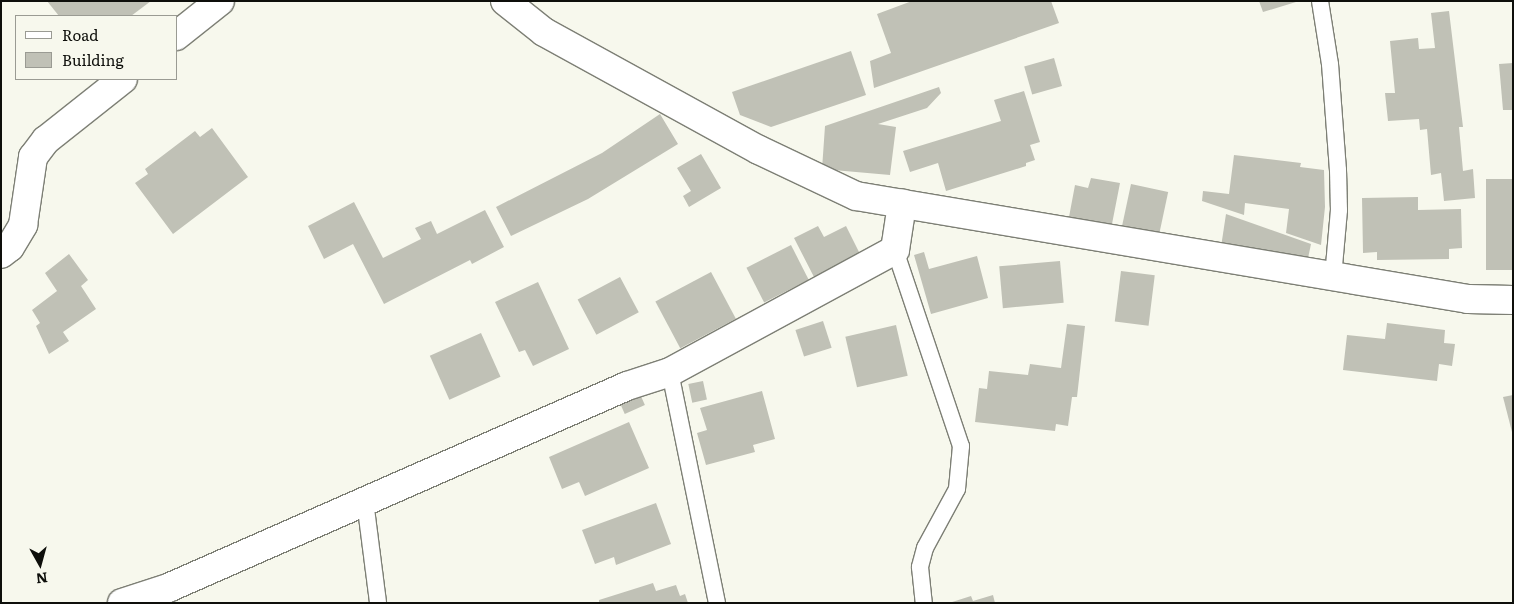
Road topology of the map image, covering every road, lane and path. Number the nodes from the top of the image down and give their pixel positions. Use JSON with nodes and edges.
{"nodes":[{"id":1,"x":220,"y":1,"type":"edge"},
{"id":2,"x":505,"y":1,"type":"edge"},
{"id":3,"x":1320,"y":1,"type":"edge"},
{"id":4,"x":178,"y":34,"type":"edge"},
{"id":5,"x":121,"y":80,"type":"edge"},
{"id":6,"x":902,"y":204,"type":"junction"},
{"id":7,"x":895,"y":250,"type":"junction"},
{"id":8,"x":1,"y":254,"type":"edge"},
{"id":9,"x":1333,"y":277,"type":"junction"},
{"id":10,"x":1513,"y":300,"type":"edge"},
{"id":11,"x":670,"y":372,"type":"junction"},
{"id":12,"x":365,"y":501,"type":"junction"},
{"id":13,"x":122,"y":603,"type":"edge"},
{"id":14,"x":378,"y":603,"type":"edge"},
{"id":15,"x":716,"y":603,"type":"edge"},
{"id":16,"x":924,"y":603,"type":"edge"}],
"edges":[{"from":1,"to":4,"type":"street"},
{"from":2,"to":6,"type":"street"},
{"from":3,"to":9,"type":"lane"},
{"from":5,"to":8,"type":"street"},
{"from":6,"to":7,"type":"street"},
{"from":6,"to":9,"type":"street"},
{"from":7,"to":11,"type":"street"},
{"from":7,"to":16,"type":"lane"},
{"from":9,"to":10,"type":"street"},
{"from":11,"to":12,"type":"street"},
{"from":11,"to":15,"type":"lane"},
{"from":12,"to":13,"type":"street"},
{"from":12,"to":14,"type":"lane"}]}
